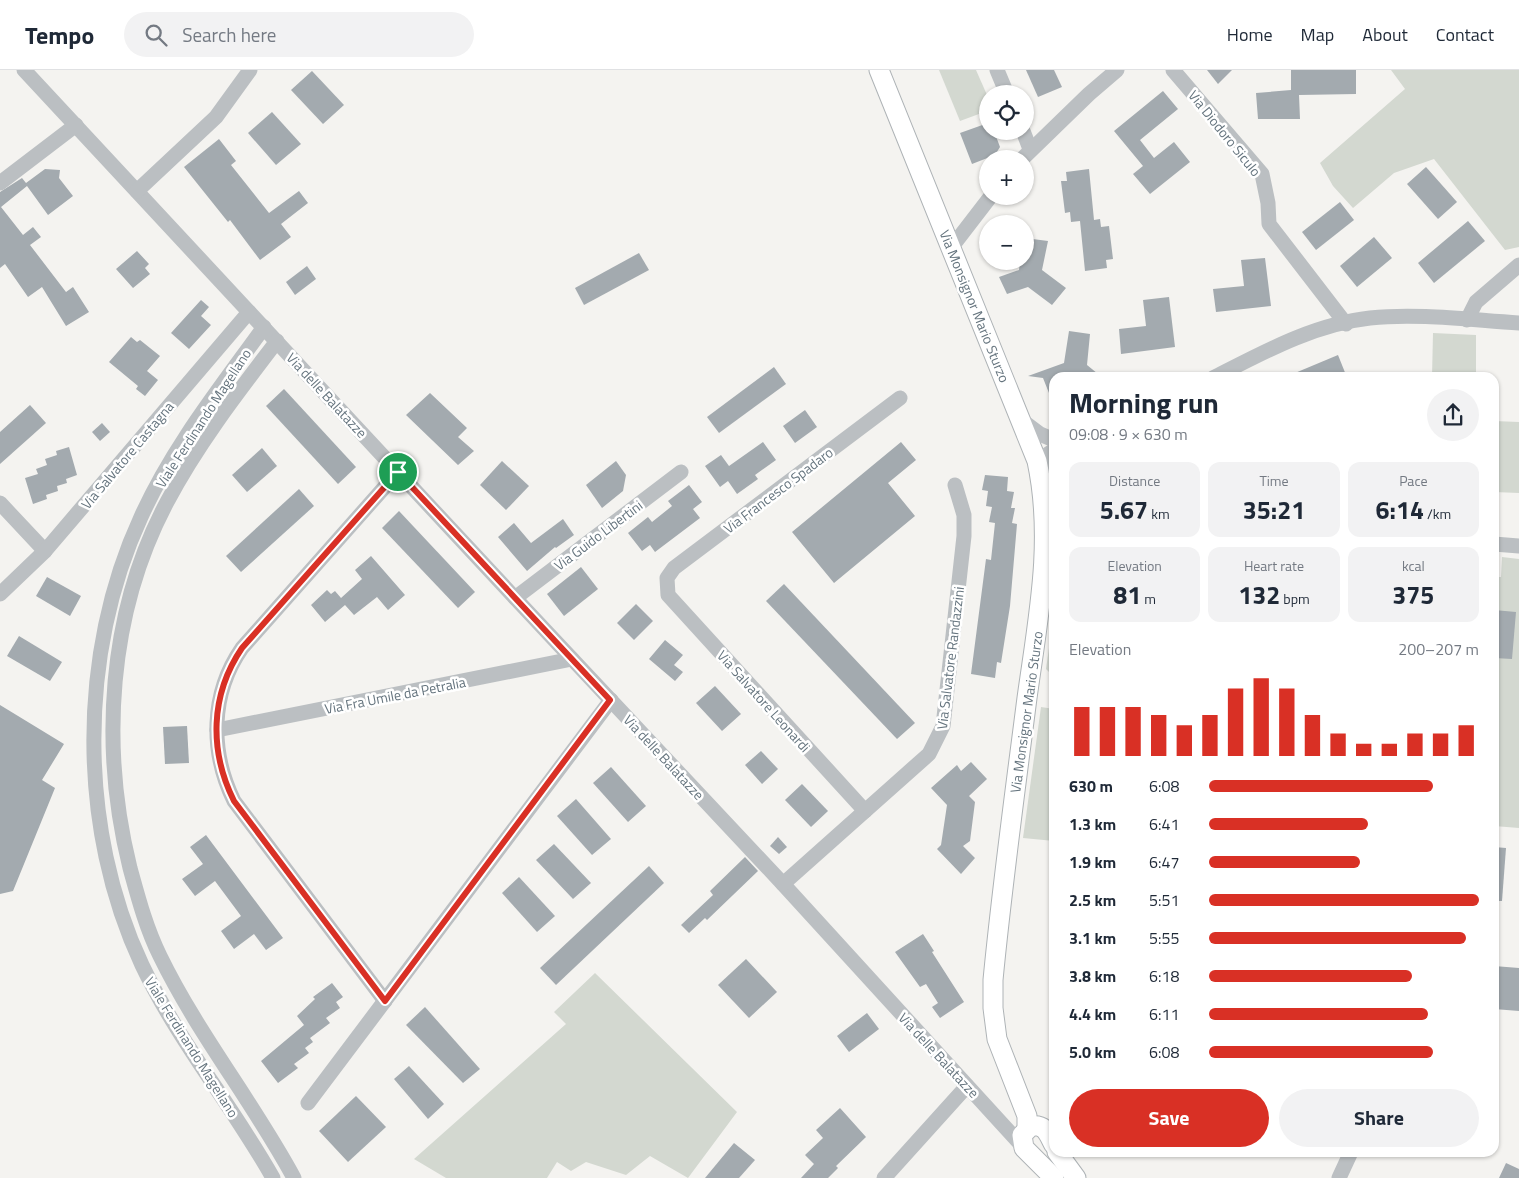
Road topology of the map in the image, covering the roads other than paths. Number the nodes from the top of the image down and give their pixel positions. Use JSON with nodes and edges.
{"nodes":[{"id":1,"x":24,"y":70,"type":"edge"},
{"id":2,"x":250,"y":70,"type":"edge"},
{"id":3,"x":879,"y":70,"type":"edge"},
{"id":4,"x":997,"y":70,"type":"edge"},
{"id":5,"x":1117,"y":70,"type":"edge"},
{"id":6,"x":1173,"y":70,"type":"edge"},
{"id":7,"x":1003,"y":85,"type":"edge"},
{"id":8,"x":76,"y":125,"type":"junction"},
{"id":9,"x":1030,"y":150,"type":"edge"},
{"id":10,"x":0,"y":183,"type":"edge"},
{"id":11,"x":137,"y":191,"type":"junction"},
{"id":12,"x":984,"y":205,"type":"edge"},
{"id":13,"x":951,"y":248,"type":"junction"},
{"id":14,"x":1519,"y":265,"type":"edge"},
{"id":15,"x":249,"y":312,"type":"junction"},
{"id":16,"x":1467,"y":320,"type":"junction"},
{"id":17,"x":1519,"y":323,"type":"edge"},
{"id":18,"x":1346,"y":324,"type":"junction"},
{"id":19,"x":264,"y":327,"type":"junction"},
{"id":20,"x":277,"y":341,"type":"junction"},
{"id":21,"x":1224,"y":372,"type":"edge"},
{"id":22,"x":900,"y":398,"type":"dead end"},
{"id":23,"x":1020,"y":419,"type":"junction"},
{"id":24,"x":1049,"y":438,"type":"edge"},
{"id":25,"x":1045,"y":464,"type":"edge"},
{"id":26,"x":398,"y":472,"type":"junction"},
{"id":27,"x":681,"y":472,"type":"dead end"},
{"id":28,"x":955,"y":485,"type":"dead end"},
{"id":29,"x":0,"y":503,"type":"edge"},
{"id":30,"x":1049,"y":535,"type":"edge"},
{"id":31,"x":1499,"y":544,"type":"edge"},
{"id":32,"x":1519,"y":546,"type":"edge"},
{"id":33,"x":45,"y":551,"type":"junction"},
{"id":34,"x":1049,"y":560,"type":"edge"},
{"id":35,"x":667,"y":588,"type":"joint"},
{"id":36,"x":0,"y":594,"type":"edge"},
{"id":37,"x":514,"y":598,"type":"junction"},
{"id":38,"x":572,"y":659,"type":"junction"},
{"id":39,"x":610,"y":700,"type":"junction"},
{"id":40,"x":218,"y":730,"type":"junction"},
{"id":41,"x":865,"y":811,"type":"junction"},
{"id":42,"x":783,"y":884,"type":"junction"},
{"id":43,"x":385,"y":1001,"type":"junction"},
{"id":44,"x":966,"y":1086,"type":"junction"},
{"id":45,"x":308,"y":1103,"type":"dead end"},
{"id":46,"x":1039,"y":1141,"type":"edge"},
{"id":47,"x":1049,"y":1151,"type":"edge"},
{"id":48,"x":1055,"y":1157,"type":"edge"},
{"id":49,"x":1349,"y":1157,"type":"edge"},
{"id":50,"x":273,"y":1178,"type":"edge"},
{"id":51,"x":294,"y":1178,"type":"edge"},
{"id":52,"x":884,"y":1178,"type":"edge"},
{"id":53,"x":1054,"y":1178,"type":"edge"},
{"id":54,"x":1076,"y":1178,"type":"edge"},
{"id":55,"x":1339,"y":1178,"type":"edge"}],
"edges":[{"from":1,"to":8,"type":"street","name":"Via delle Balatazze"},
{"from":2,"to":11,"type":"street"},
{"from":3,"to":13,"type":"main road","name":"Via Monsignor Mario Sturzo"},
{"from":4,"to":7,"type":"street"},
{"from":5,"to":9,"type":"street"},
{"from":6,"to":18,"type":"street","name":"Via Diodoro Siculo"},
{"from":8,"to":10,"type":"street"},
{"from":8,"to":11,"type":"street","name":"Via delle Balatazze"},
{"from":11,"to":15,"type":"street","name":"Via delle Balatazze"},
{"from":12,"to":13,"type":"street"},
{"from":13,"to":23,"type":"main road","name":"Via Monsignor Mario Sturzo"},
{"from":14,"to":16,"type":"street"},
{"from":15,"to":19,"type":"street","name":"Via delle Balatazze"},
{"from":15,"to":33,"type":"street","name":"Via Salvatore Castagna"},
{"from":16,"to":17,"type":"street"},
{"from":16,"to":18,"type":"street"},
{"from":18,"to":21,"type":"street"},
{"from":19,"to":20,"type":"street","name":"Via delle Balatazze"},
{"from":19,"to":50,"type":"street","name":"Viale Ferdinando Magellano"},
{"from":20,"to":26,"type":"street","name":"Via delle Balatazze"},
{"from":20,"to":51,"type":"street","name":"Viale Ferdinando Magellano"},
{"from":22,"to":35,"type":"street","name":"Via Francesco Spadaro"},
{"from":23,"to":24,"type":"street"},
{"from":23,"to":25,"type":"main road","name":"Via Monsignor Mario Sturzo"},
{"from":25,"to":30,"type":"main road","name":"Via Monsignor Mario Sturzo"},
{"from":26,"to":37,"type":"street","name":"Via delle Balatazze"},
{"from":26,"to":40,"type":"street"},
{"from":27,"to":37,"type":"street","name":"Via Guido Libertini"},
{"from":28,"to":41,"type":"street","name":"Via Salvatore Randazzini"},
{"from":29,"to":33,"type":"street"},
{"from":31,"to":32,"type":"street"},
{"from":33,"to":36,"type":"street","name":"Via Salvatore Castagna"},
{"from":34,"to":46,"type":"main road","name":"Via Monsignor Mario Sturzo"},
{"from":35,"to":41,"type":"street","name":"Via Salvatore Leonardi"},
{"from":37,"to":38,"type":"street","name":"Via delle Balatazze"},
{"from":38,"to":39,"type":"street","name":"Via delle Balatazze"},
{"from":38,"to":40,"type":"street","name":"Via Fra Umile da Petralia"},
{"from":39,"to":42,"type":"street","name":"Via delle Balatazze"},
{"from":39,"to":43,"type":"street"},
{"from":40,"to":43,"type":"street"},
{"from":41,"to":42,"type":"street","name":"Via Salvatore Randazzini"},
{"from":42,"to":44,"type":"street","name":"Via delle Balatazze"},
{"from":43,"to":45,"type":"street"},
{"from":44,"to":46,"type":"street","name":"Via delle Balatazze"},
{"from":44,"to":52,"type":"street"},
{"from":46,"to":47,"type":"main road"},
{"from":46,"to":53,"type":"main road"},
{"from":48,"to":54,"type":"main road"},
{"from":49,"to":55,"type":"street"}]}
